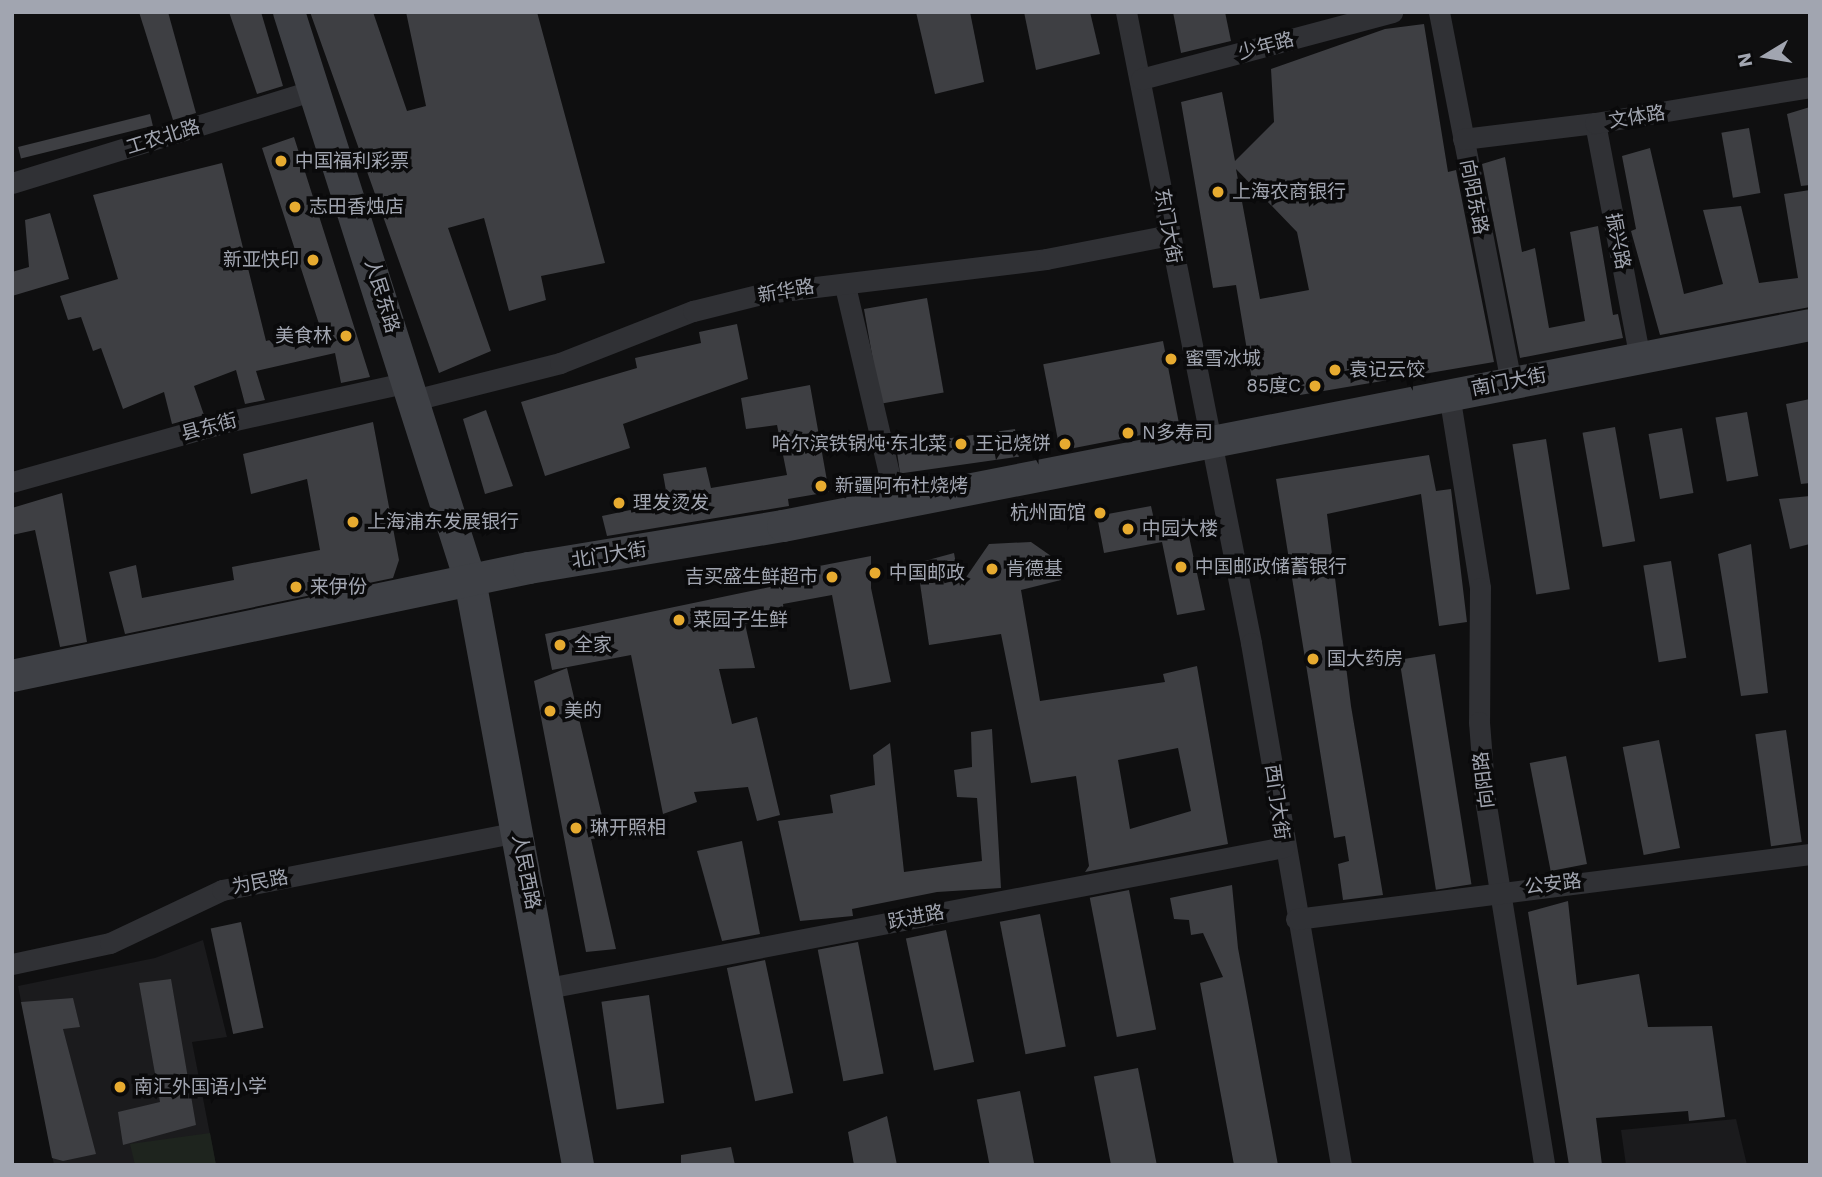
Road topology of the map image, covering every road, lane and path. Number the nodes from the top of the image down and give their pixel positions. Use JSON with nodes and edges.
{"nodes":[{"id":1,"x":289,"y":12,"type":"edge"},
{"id":2,"x":1126,"y":12,"type":"edge"},
{"id":3,"x":1392,"y":12,"type":"edge"},
{"id":4,"x":1439,"y":12,"type":"edge"},
{"id":5,"x":1141,"y":79,"type":"junction"},
{"id":6,"x":1810,"y":87,"type":"edge"},
{"id":7,"x":314,"y":90,"type":"junction"},
{"id":8,"x":1595,"y":123,"type":"junction"},
{"id":9,"x":1463,"y":139,"type":"junction"},
{"id":10,"x":12,"y":183,"type":"edge"},
{"id":11,"x":1170,"y":235,"type":"junction"},
{"id":12,"x":845,"y":286,"type":"junction"},
{"id":13,"x":1810,"y":325,"type":"edge"},
{"id":14,"x":1640,"y":358,"type":"junction"},
{"id":15,"x":1511,"y":382,"type":"junction"},
{"id":16,"x":411,"y":391,"type":"junction"},
{"id":17,"x":1449,"y":394,"type":"junction"},
{"id":18,"x":1208,"y":439,"type":"junction"},
{"id":19,"x":12,"y":482,"type":"edge"},
{"id":20,"x":896,"y":503,"type":"junction"},
{"id":21,"x":470,"y":580,"type":"junction"},
{"id":22,"x":12,"y":676,"type":"edge"},
{"id":23,"x":518,"y":832,"type":"junction"},
{"id":24,"x":1284,"y":847,"type":"junction"},
{"id":25,"x":1810,"y":854,"type":"edge"},
{"id":26,"x":1503,"y":890,"type":"junction"},
{"id":27,"x":1296,"y":919,"type":"junction"},
{"id":28,"x":12,"y":964,"type":"edge"},
{"id":29,"x":548,"y":988,"type":"junction"},
{"id":30,"x":578,"y":1165,"type":"edge"},
{"id":31,"x":1341,"y":1165,"type":"edge"},
{"id":32,"x":1544,"y":1165,"type":"edge"}],
"edges":[{"from":1,"to":7,"type":"street","name":"人民东路"},
{"from":2,"to":5,"type":"street","name":"东门大街"},
{"from":3,"to":5,"type":"street","name":"少年路"},
{"from":4,"to":9,"type":"street","name":"向阳东路"},
{"from":5,"to":11,"type":"street","name":"东门大街"},
{"from":6,"to":8,"type":"street","name":"文体路"},
{"from":7,"to":10,"type":"street","name":"工农北路"},
{"from":7,"to":16,"type":"street","name":"人民东路"},
{"from":8,"to":9,"type":"street","name":"文体路"},
{"from":8,"to":14,"type":"street","name":"振兴路"},
{"from":9,"to":15,"type":"street","name":"向阳东路"},
{"from":11,"to":12,"type":"street","name":"新华路"},
{"from":11,"to":18,"type":"street","name":"东门大街"},
{"from":12,"to":16,"type":"street","name":"新华路"},
{"from":12,"to":20,"type":"street"},
{"from":13,"to":14,"type":"street","name":"南门大街"},
{"from":14,"to":15,"type":"street","name":"南门大街"},
{"from":15,"to":17,"type":"street","name":"南门大街"},
{"from":16,"to":19,"type":"street","name":"县东街"},
{"from":16,"to":21,"type":"street","name":"人民东路"},
{"from":17,"to":18,"type":"street","name":"南门大街"},
{"from":17,"to":26,"type":"street","name":"向阳路"},
{"from":18,"to":20,"type":"street","name":"北门大街"},
{"from":18,"to":24,"type":"street","name":"西门大街"},
{"from":20,"to":21,"type":"street","name":"北门大街"},
{"from":21,"to":22,"type":"street","name":"北门大街"},
{"from":21,"to":23,"type":"street","name":"人民西路"},
{"from":23,"to":28,"type":"street","name":"为民路"},
{"from":23,"to":29,"type":"street","name":"人民西路"},
{"from":24,"to":27,"type":"street","name":"西门大街"},
{"from":24,"to":29,"type":"street","name":"跃进路"},
{"from":25,"to":26,"type":"street","name":"公安路"},
{"from":26,"to":27,"type":"street","name":"公安路"},
{"from":26,"to":32,"type":"street","name":"向阳路"},
{"from":27,"to":31,"type":"street","name":"西门大街"},
{"from":29,"to":30,"type":"street","name":"人民西路"}]}
